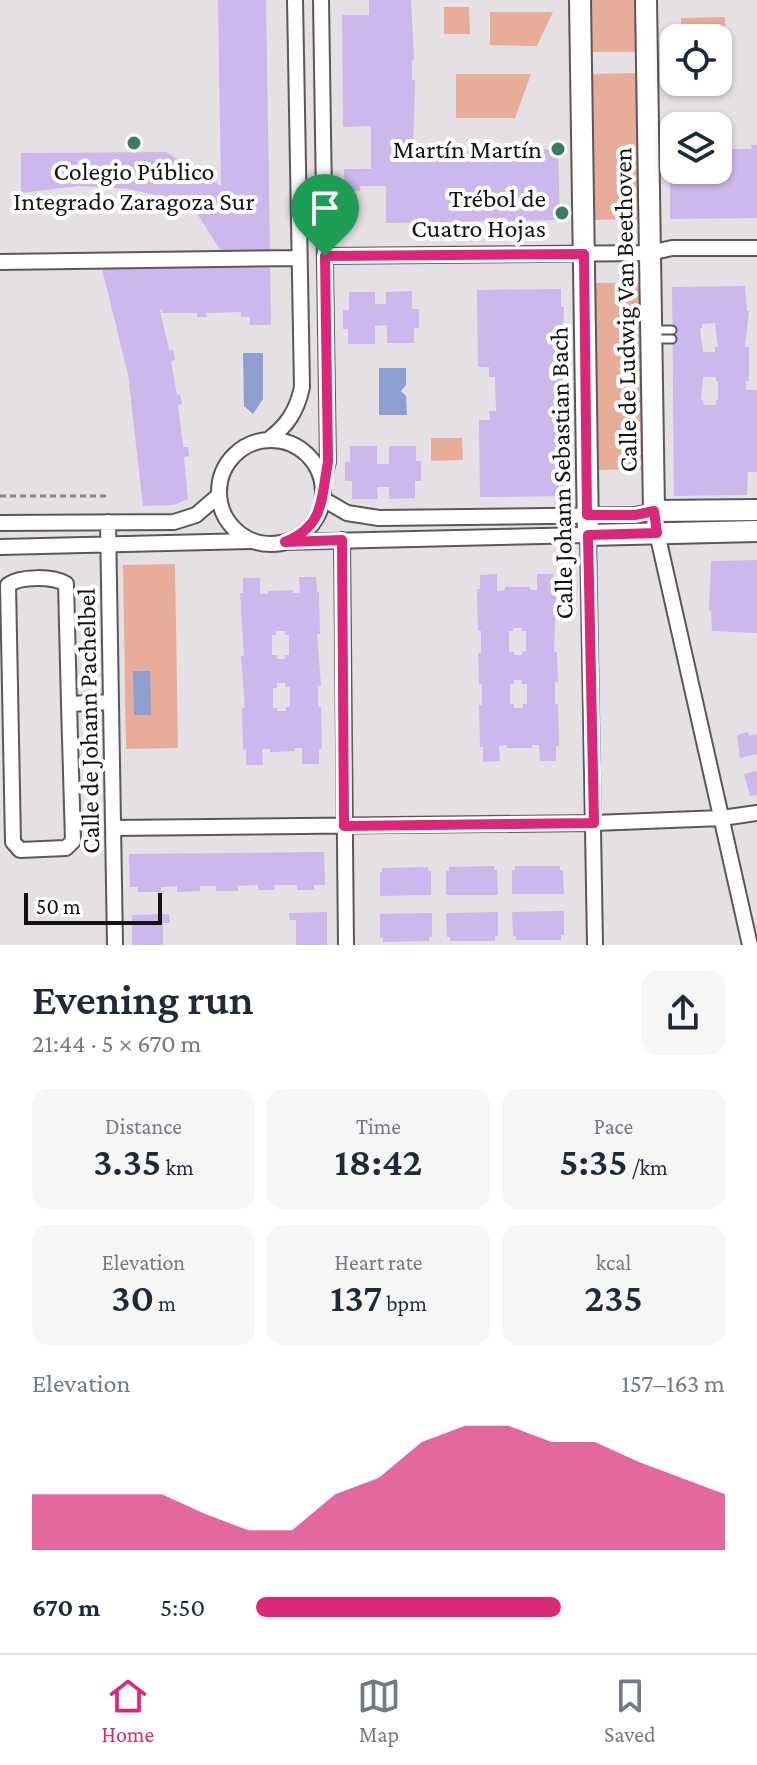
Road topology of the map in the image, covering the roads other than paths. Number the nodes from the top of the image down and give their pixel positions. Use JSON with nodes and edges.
{"nodes":[{"id":1,"x":295,"y":0,"type":"edge"},
{"id":2,"x":321,"y":0,"type":"edge"},
{"id":3,"x":580,"y":0,"type":"edge"},
{"id":4,"x":646,"y":0,"type":"edge"},
{"id":5,"x":757,"y":248,"type":"edge"},
{"id":6,"x":650,"y":253,"type":"junction"},
{"id":7,"x":584,"y":254,"type":"junction"},
{"id":8,"x":325,"y":256,"type":"junction"},
{"id":9,"x":299,"y":258,"type":"junction"},
{"id":10,"x":0,"y":262,"type":"edge"},
{"id":11,"x":672,"y":334,"type":"dead end"},
{"id":12,"x":651,"y":335,"type":"junction"},
{"id":13,"x":268,"y":440,"type":"junction"},
{"id":14,"x":323,"y":491,"type":"junction"},
{"id":15,"x":218,"y":496,"type":"junction"},
{"id":16,"x":757,"y":510,"type":"edge"},
{"id":17,"x":654,"y":511,"type":"junction"},
{"id":18,"x":108,"y":522,"type":"junction"},
{"id":19,"x":0,"y":523,"type":"edge"},
{"id":20,"x":588,"y":525,"type":"junction"},
{"id":21,"x":757,"y":531,"type":"edge"},
{"id":22,"x":657,"y":533,"type":"junction"},
{"id":23,"x":342,"y":540,"type":"junction"},
{"id":24,"x":251,"y":541,"type":"junction"},
{"id":25,"x":285,"y":542,"type":"junction"},
{"id":26,"x":109,"y":545,"type":"junction"},
{"id":27,"x":0,"y":547,"type":"edge"},
{"id":28,"x":110,"y":702,"type":"junction"},
{"id":29,"x":69,"y":704,"type":"junction"},
{"id":30,"x":757,"y":813,"type":"edge"},
{"id":31,"x":722,"y":818,"type":"junction"},
{"id":32,"x":594,"y":823,"type":"junction"},
{"id":33,"x":344,"y":826,"type":"junction"},
{"id":34,"x":113,"y":828,"type":"junction"},
{"id":35,"x":115,"y":945,"type":"edge"},
{"id":36,"x":346,"y":945,"type":"edge"},
{"id":37,"x":595,"y":945,"type":"edge"},
{"id":38,"x":750,"y":945,"type":"edge"}],
"edges":[{"from":1,"to":9,"type":"street"},
{"from":2,"to":8,"type":"street"},
{"from":3,"to":7,"type":"street","name":"Calle Johann Sebastian Bach"},
{"from":4,"to":6,"type":"street","name":"Calle de Ludwig Van Beethoven"},
{"from":5,"to":6,"type":"street"},
{"from":6,"to":7,"type":"street"},
{"from":6,"to":12,"type":"street","name":"Calle de Ludwig Van Beethoven"},
{"from":7,"to":8,"type":"street"},
{"from":7,"to":20,"type":"street","name":"Calle Johann Sebastian Bach"},
{"from":8,"to":14,"type":"street"},
{"from":9,"to":10,"type":"street"},
{"from":9,"to":13,"type":"street"},
{"from":11,"to":12,"type":"lane"},
{"from":12,"to":17,"type":"street","name":"Calle de Ludwig Van Beethoven"},
{"from":13,"to":14,"type":"street"},
{"from":13,"to":15,"type":"street"},
{"from":14,"to":20,"type":"street"},
{"from":14,"to":25,"type":"street"},
{"from":15,"to":18,"type":"street"},
{"from":15,"to":24,"type":"street"},
{"from":16,"to":17,"type":"street"},
{"from":17,"to":20,"type":"street"},
{"from":17,"to":22,"type":"street","name":"Calle de Ludwig Van Beethoven"},
{"from":18,"to":19,"type":"street"},
{"from":18,"to":26,"type":"street","name":"Calle de Johann Pachelbel"},
{"from":20,"to":22,"type":"street"},
{"from":20,"to":23,"type":"street"},
{"from":20,"to":32,"type":"street","name":"Calle Johann Sebastian Bach"},
{"from":21,"to":22,"type":"street"},
{"from":22,"to":31,"type":"street","name":"Calle de Ludwig Van Beethoven"},
{"from":23,"to":25,"type":"street"},
{"from":23,"to":33,"type":"street"},
{"from":24,"to":25,"type":"street"},
{"from":24,"to":26,"type":"street"},
{"from":26,"to":27,"type":"street"},
{"from":26,"to":28,"type":"street","name":"Calle de Johann Pachelbel"},
{"from":28,"to":29,"type":"street"},
{"from":28,"to":34,"type":"street","name":"Calle de Johann Pachelbel"},
{"from":29,"to":29,"type":"street"},
{"from":30,"to":31,"type":"street"},
{"from":31,"to":32,"type":"street"},
{"from":31,"to":38,"type":"street","name":"Calle de Ludwig Van Beethoven"},
{"from":32,"to":33,"type":"street"},
{"from":32,"to":37,"type":"street","name":"Calle Johann Sebastian Bach"},
{"from":33,"to":34,"type":"street"},
{"from":33,"to":36,"type":"street"},
{"from":34,"to":35,"type":"street","name":"Calle de Johann Pachelbel"}]}
